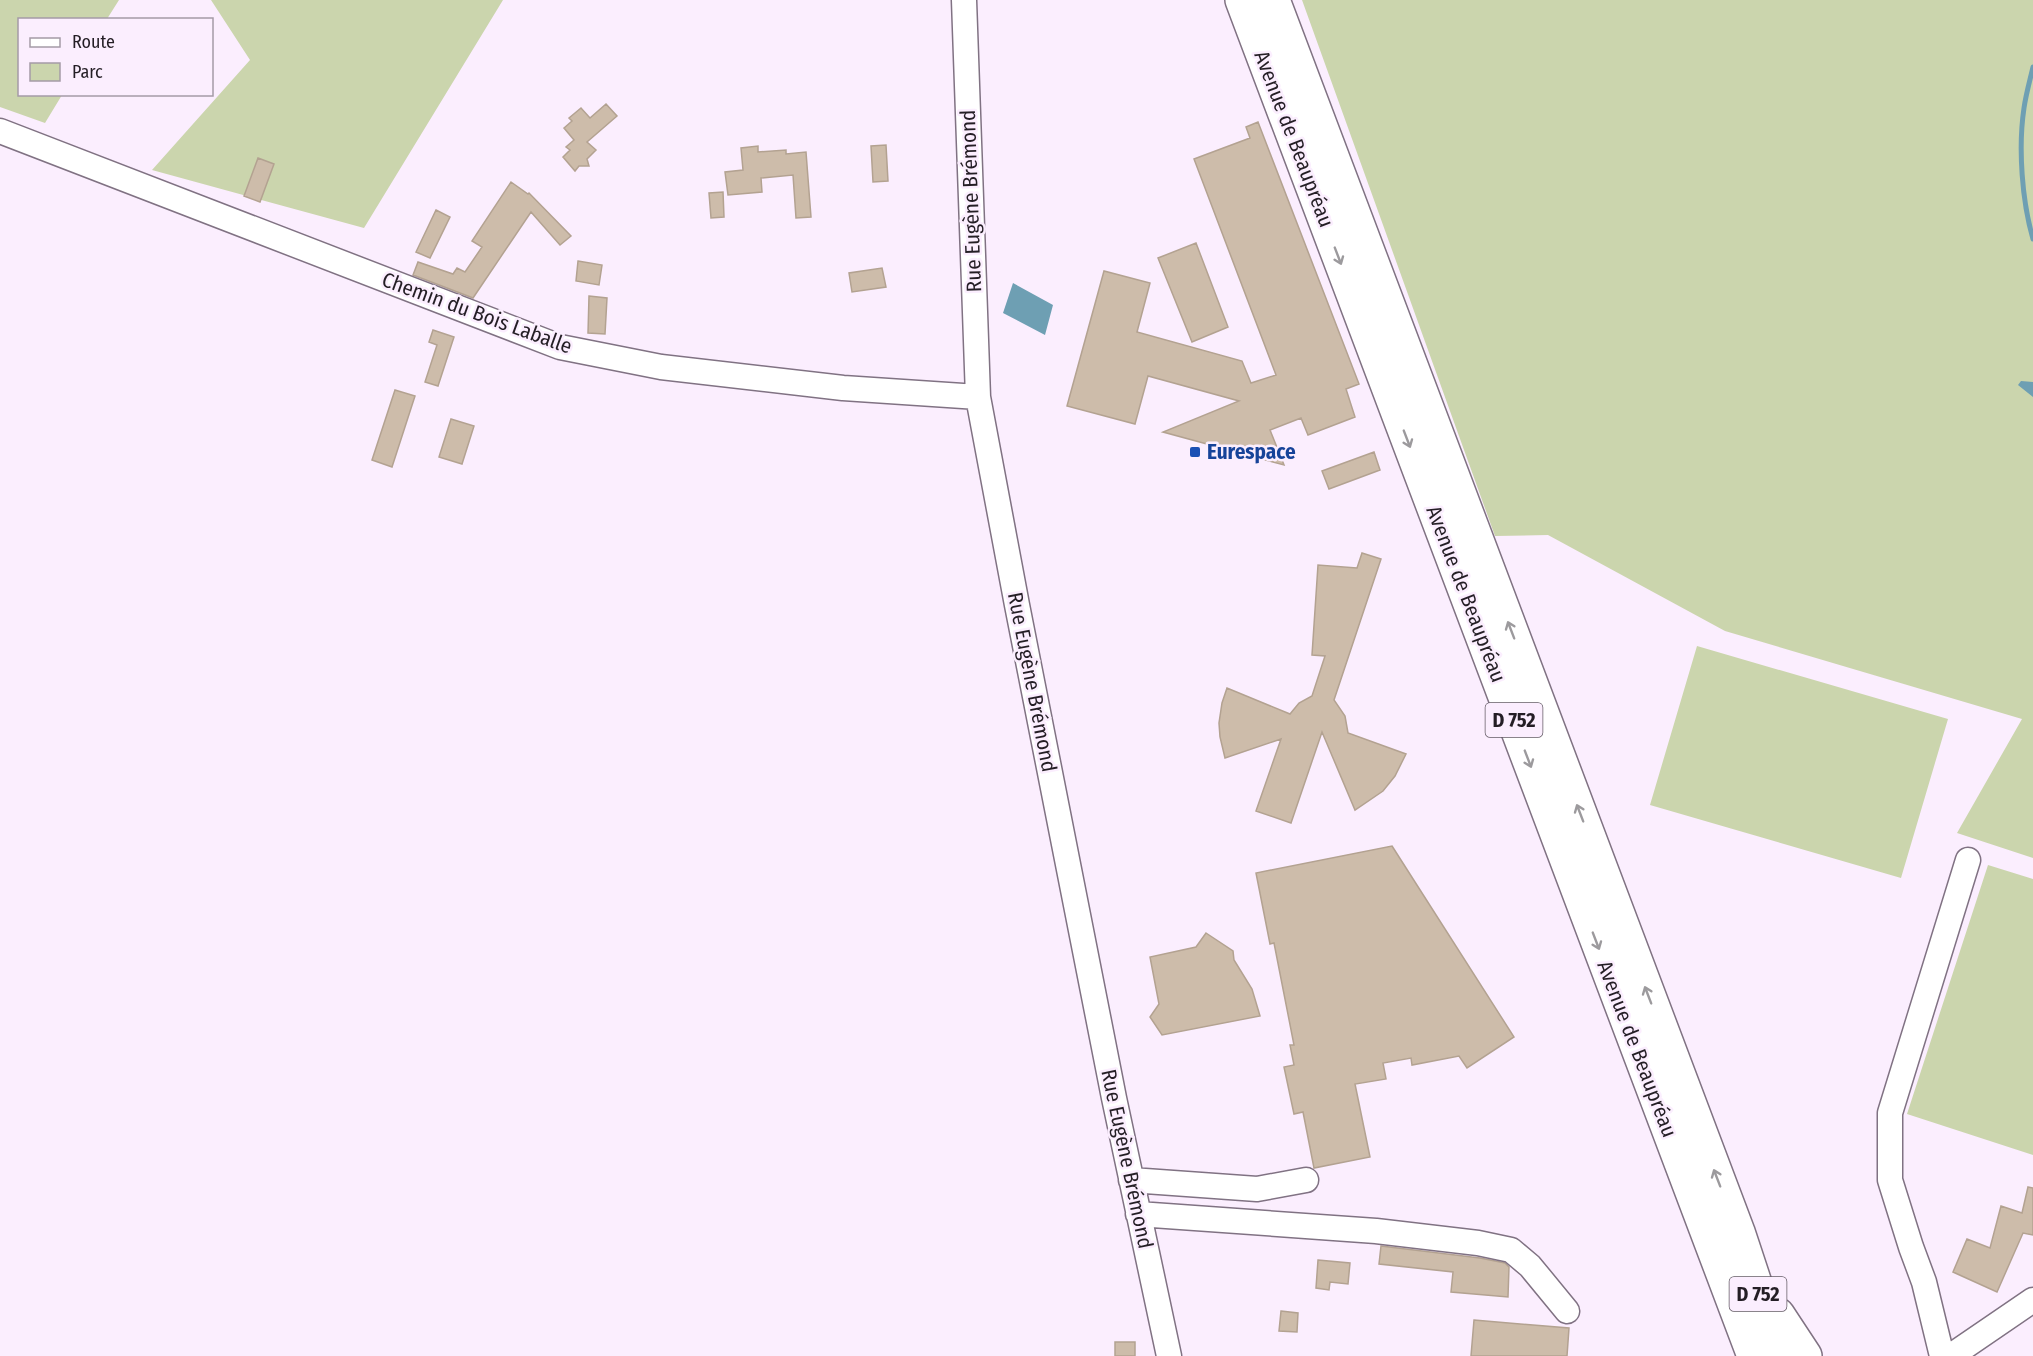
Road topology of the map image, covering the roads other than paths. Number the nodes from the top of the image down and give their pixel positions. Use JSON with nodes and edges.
{"nodes":[{"id":1,"x":964,"y":0,"type":"edge"},
{"id":2,"x":1233,"y":0,"type":"edge"},
{"id":3,"x":1242,"y":0,"type":"edge"},
{"id":4,"x":1277,"y":7,"type":"edge"},
{"id":5,"x":1273,"y":84,"type":"junction"},
{"id":6,"x":0,"y":131,"type":"edge"},
{"id":7,"x":978,"y":397,"type":"junction"},
{"id":8,"x":1968,"y":860,"type":"dead end"},
{"id":9,"x":1675,"y":1150,"type":"junction"},
{"id":10,"x":1131,"y":1180,"type":"junction"},
{"id":11,"x":1306,"y":1180,"type":"dead end"},
{"id":12,"x":1138,"y":1214,"type":"junction"},
{"id":13,"x":1738,"y":1232,"type":"junction"},
{"id":14,"x":2033,"y":1300,"type":"edge"},
{"id":15,"x":1567,"y":1311,"type":"dead end"},
{"id":16,"x":1169,"y":1356,"type":"edge"},
{"id":17,"x":1738,"y":1356,"type":"edge"},
{"id":18,"x":1754,"y":1356,"type":"edge"},
{"id":19,"x":1779,"y":1356,"type":"edge"},
{"id":20,"x":1805,"y":1356,"type":"edge"},
{"id":21,"x":1942,"y":1356,"type":"edge"},
{"id":22,"x":1951,"y":1356,"type":"edge"}],
"edges":[{"from":1,"to":7,"type":"street","name":"Rue Eugène Brémond"},
{"from":2,"to":5,"type":"street"},
{"from":3,"to":5,"type":"highway","name":"Avenue de Beaupréau","number":"D 752"},
{"from":13,"to":4,"type":"highway","name":"Avenue de Beaupréau","number":"D 752","one_way":true},
{"from":5,"to":9,"type":"highway","name":"Avenue de Beaupréau","number":"D 752","one_way":true},
{"from":6,"to":7,"type":"street","name":"Chemin du Bois Laballe"},
{"from":7,"to":10,"type":"street","name":"Rue Eugène Brémond"},
{"from":8,"to":21,"type":"street"},
{"from":9,"to":17,"type":"highway"},
{"from":9,"to":18,"type":"highway","name":"Avenue de Beaupréau","number":"D 752"},
{"from":10,"to":11,"type":"street"},
{"from":10,"to":12,"type":"street","name":"Rue Eugène Brémond"},
{"from":12,"to":15,"type":"street"},
{"from":12,"to":16,"type":"street","name":"Rue Eugène Brémond"},
{"from":13,"to":19,"type":"highway","name":"Avenue de Beaupréau","number":"D 752"},
{"from":13,"to":20,"type":"highway"},
{"from":14,"to":22,"type":"street"}]}
